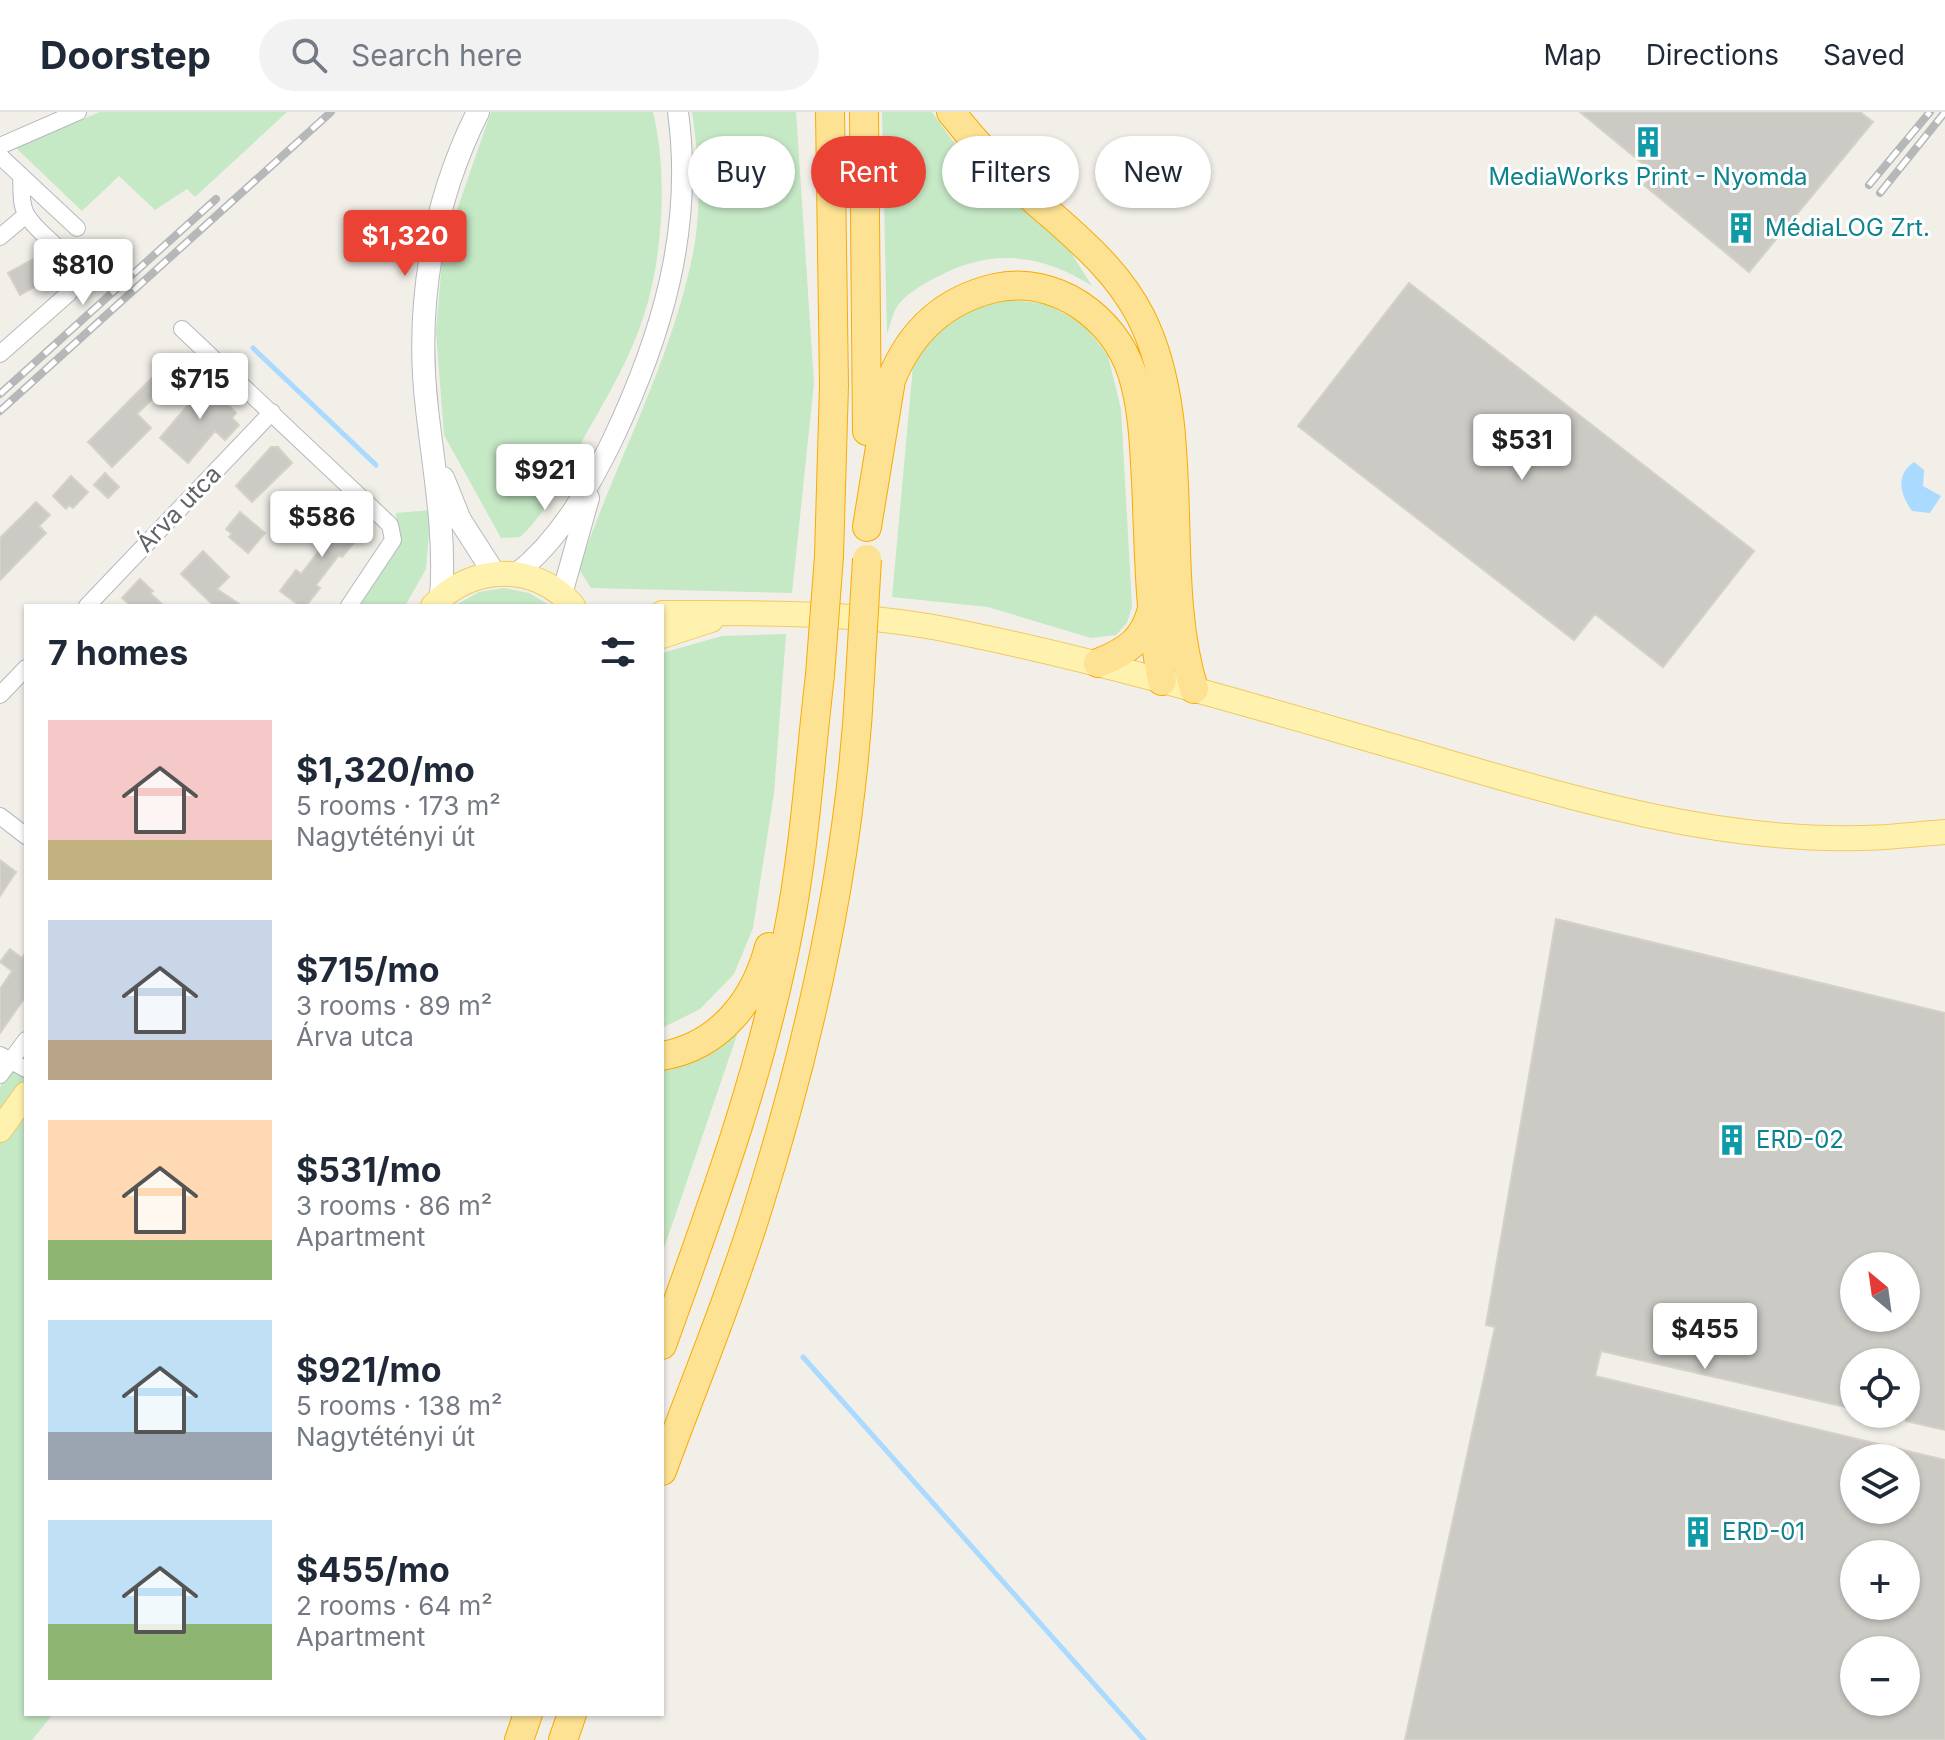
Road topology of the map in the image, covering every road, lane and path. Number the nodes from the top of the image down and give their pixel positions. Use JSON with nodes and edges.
{"nodes":[{"id":1,"x":78,"y":112,"type":"edge"},
{"id":2,"x":478,"y":112,"type":"edge"},
{"id":3,"x":678,"y":112,"type":"edge"},
{"id":4,"x":830,"y":112,"type":"edge"},
{"id":5,"x":864,"y":112,"type":"edge"},
{"id":6,"x":951,"y":112,"type":"edge"},
{"id":7,"x":0,"y":146,"type":"edge"},
{"id":8,"x":0,"y":156,"type":"edge"},
{"id":9,"x":21,"y":176,"type":"junction"},
{"id":10,"x":26,"y":215,"type":"junction"},
{"id":11,"x":77,"y":228,"type":"dead end"},
{"id":12,"x":0,"y":237,"type":"edge"},
{"id":13,"x":182,"y":329,"type":"dead end"},
{"id":14,"x":0,"y":354,"type":"edge"},
{"id":15,"x":272,"y":412,"type":"junction"},
{"id":16,"x":435,"y":458,"type":"junction"},
{"id":17,"x":596,"y":473,"type":"junction"},
{"id":18,"x":867,"y":527,"type":"junction"},
{"id":19,"x":505,"y":573,"type":"junction"},
{"id":20,"x":568,"y":600,"type":"edge"},
{"id":21,"x":437,"y":601,"type":"edge"},
{"id":22,"x":89,"y":604,"type":"edge"},
{"id":23,"x":350,"y":604,"type":"edge"},
{"id":24,"x":1152,"y":608,"type":"junction"},
{"id":25,"x":664,"y":613,"type":"edge"},
{"id":26,"x":732,"y":613,"type":"junction"},
{"id":27,"x":1181,"y":633,"type":"junction"},
{"id":28,"x":664,"y":635,"type":"edge"},
{"id":29,"x":1098,"y":663,"type":"junction"},
{"id":30,"x":24,"y":670,"type":"edge"},
{"id":31,"x":1162,"y":681,"type":"junction"},
{"id":32,"x":1194,"y":689,"type":"junction"},
{"id":33,"x":0,"y":695,"type":"edge"},
{"id":34,"x":0,"y":816,"type":"edge"},
{"id":35,"x":803,"y":823,"type":"junction"},
{"id":36,"x":1945,"y":832,"type":"edge"},
{"id":37,"x":24,"y":834,"type":"edge"},
{"id":38,"x":24,"y":1042,"type":"edge"},
{"id":39,"x":664,"y":1056,"type":"edge"},
{"id":40,"x":5,"y":1058,"type":"edge"},
{"id":41,"x":24,"y":1068,"type":"edge"},
{"id":42,"x":0,"y":1075,"type":"edge"},
{"id":43,"x":24,"y":1097,"type":"edge"},
{"id":44,"x":0,"y":1130,"type":"edge"},
{"id":45,"x":664,"y":1339,"type":"edge"},
{"id":46,"x":664,"y":1466,"type":"edge"},
{"id":47,"x":526,"y":1716,"type":"edge"},
{"id":48,"x":571,"y":1716,"type":"edge"},
{"id":49,"x":519,"y":1740,"type":"edge"},
{"id":50,"x":563,"y":1740,"type":"edge"}],
"edges":[{"from":1,"to":7,"type":"street"},
{"from":2,"to":16,"type":"main road"},
{"from":3,"to":17,"type":"street"},
{"from":4,"to":35,"type":"highway","bridge":true},
{"from":5,"to":18,"type":"highway"},
{"from":6,"to":27,"type":"highway"},
{"from":8,"to":9,"type":"street"},
{"from":9,"to":10,"type":"street"},
{"from":9,"to":11,"type":"street"},
{"from":10,"to":12,"type":"street"},
{"from":10,"to":14,"type":"street"},
{"from":13,"to":15,"type":"street"},
{"from":15,"to":22,"type":"street","name":"Árva utca"},
{"from":15,"to":23,"type":"street"},
{"from":16,"to":19,"type":"main road"},
{"from":16,"to":21,"type":"main road"},
{"from":17,"to":19,"type":"street"},
{"from":17,"to":20,"type":"street"},
{"from":18,"to":24,"type":"highway"},
{"from":18,"to":46,"type":"highway","bridge":true},
{"from":19,"to":20,"type":"main road"},
{"from":19,"to":21,"type":"main road"},
{"from":24,"to":29,"type":"highway"},
{"from":24,"to":31,"type":"highway"},
{"from":25,"to":26,"type":"main road"},
{"from":26,"to":28,"type":"main road"},
{"from":26,"to":29,"type":"main road"},
{"from":27,"to":31,"type":"highway"},
{"from":27,"to":32,"type":"highway"},
{"from":29,"to":31,"type":"main road"},
{"from":30,"to":33,"type":"street"},
{"from":31,"to":32,"type":"main road"},
{"from":32,"to":36,"type":"main road"},
{"from":34,"to":37,"type":"street"},
{"from":35,"to":39,"type":"highway"},
{"from":35,"to":45,"type":"highway"},
{"from":38,"to":40,"type":"street"},
{"from":40,"to":41,"type":"street"},
{"from":40,"to":42,"type":"street"},
{"from":43,"to":44,"type":"main road"},
{"from":47,"to":49,"type":"highway"},
{"from":48,"to":50,"type":"highway"}]}
